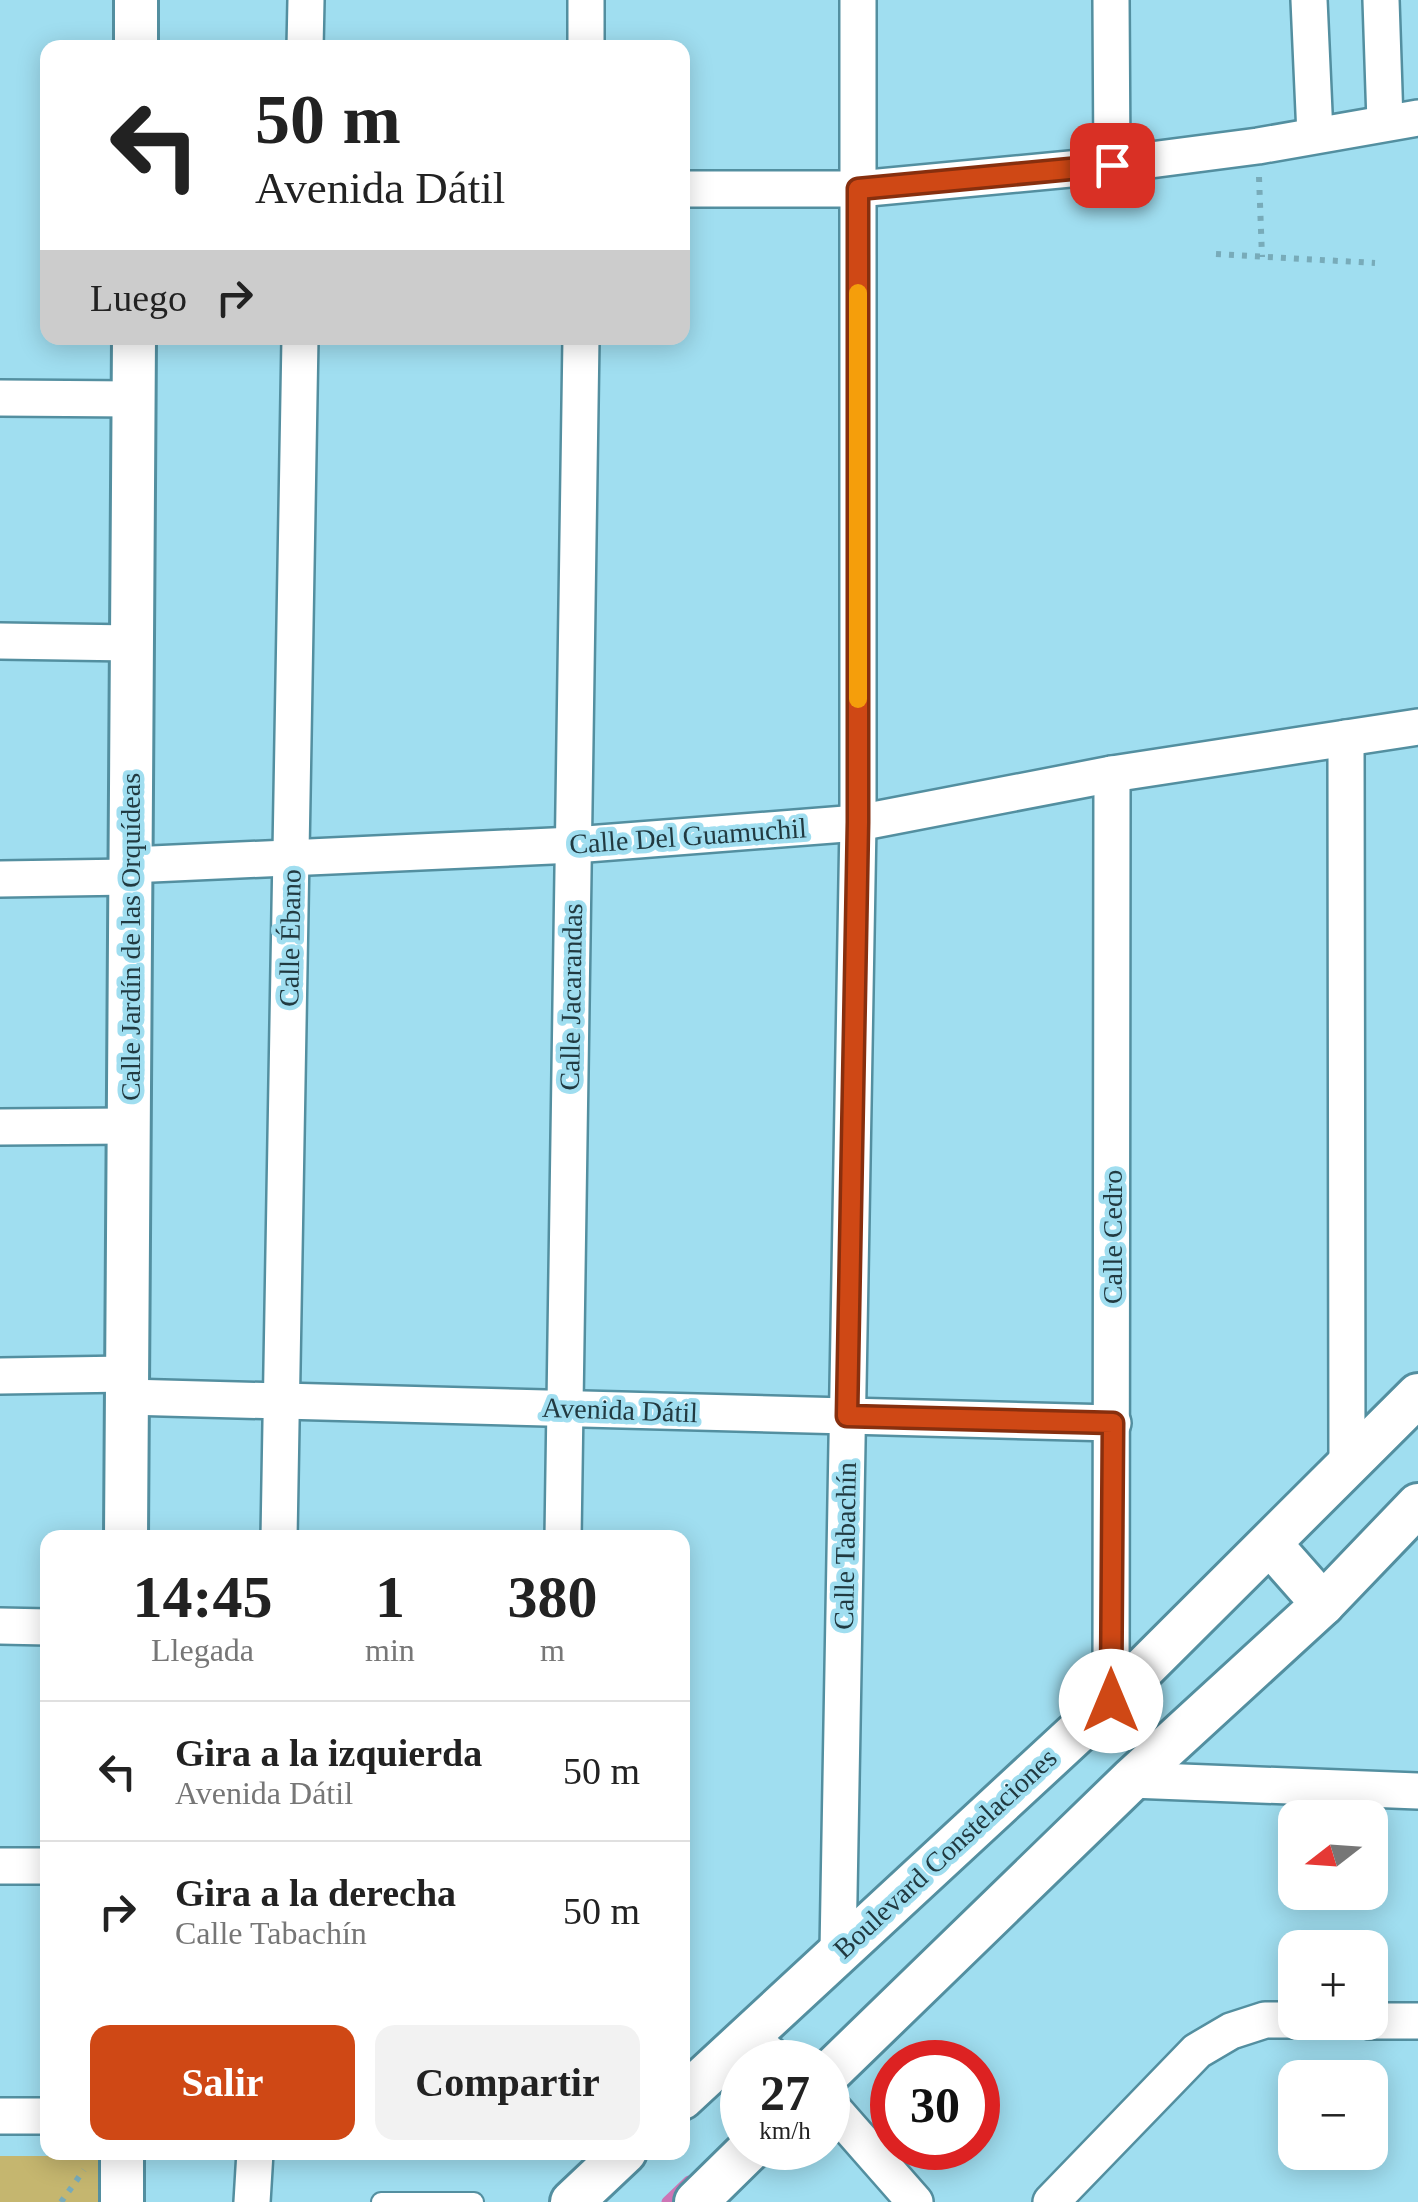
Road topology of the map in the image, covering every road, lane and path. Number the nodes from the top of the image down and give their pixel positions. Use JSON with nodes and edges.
{"nodes":[{"id":1,"x":136,"y":0,"type":"edge"},
{"id":2,"x":306,"y":0,"type":"edge"},
{"id":3,"x":586,"y":0,"type":"edge"},
{"id":4,"x":858,"y":0,"type":"edge"},
{"id":5,"x":1112,"y":0,"type":"edge"},
{"id":6,"x":1310,"y":0,"type":"edge"},
{"id":7,"x":1381,"y":0,"type":"edge"},
{"id":8,"x":136,"y":40,"type":"edge"},
{"id":9,"x":304,"y":40,"type":"edge"},
{"id":10,"x":586,"y":40,"type":"edge"},
{"id":11,"x":1402,"y":120,"type":"edge"},
{"id":12,"x":1315,"y":135,"type":"junction"},
{"id":13,"x":1258,"y":146,"type":"junction"},
{"id":14,"x":1112,"y":165,"type":"junction"},
{"id":15,"x":690,"y":189,"type":"edge"},
{"id":16,"x":858,"y":189,"type":"junction"},
{"id":17,"x":1216,"y":254,"type":"dead end"},
{"id":18,"x":1262,"y":257,"type":"junction"},
{"id":19,"x":1374,"y":263,"type":"dead end"},
{"id":20,"x":134,"y":345,"type":"edge"},
{"id":21,"x":300,"y":345,"type":"edge"},
{"id":22,"x":581,"y":345,"type":"edge"},
{"id":23,"x":0,"y":398,"type":"edge"},
{"id":24,"x":133,"y":399,"type":"junction"},
{"id":25,"x":0,"y":642,"type":"edge"},
{"id":26,"x":132,"y":643,"type":"junction"},
{"id":27,"x":1418,"y":727,"type":"edge"},
{"id":28,"x":1346,"y":738,"type":"junction"},
{"id":29,"x":1112,"y":774,"type":"junction"},
{"id":30,"x":858,"y":822,"type":"junction"},
{"id":31,"x":574,"y":845,"type":"junction"},
{"id":32,"x":291,"y":858,"type":"junction"},
{"id":33,"x":130,"y":871,"type":"junction"},
{"id":34,"x":0,"y":879,"type":"edge"},
{"id":35,"x":128,"y":1126,"type":"junction"},
{"id":36,"x":0,"y":1128,"type":"edge"},
{"id":37,"x":0,"y":1376,"type":"edge"},
{"id":38,"x":127,"y":1386,"type":"junction"},
{"id":39,"x":1418,"y":1396,"type":"edge"},
{"id":40,"x":282,"y":1401,"type":"junction"},
{"id":41,"x":565,"y":1409,"type":"junction"},
{"id":42,"x":847,"y":1416,"type":"junction"},
{"id":43,"x":1113,"y":1423,"type":"junction"},
{"id":44,"x":1348,"y":1466,"type":"junction"},
{"id":45,"x":1418,"y":1505,"type":"edge"},
{"id":46,"x":126,"y":1530,"type":"edge"},
{"id":47,"x":279,"y":1530,"type":"edge"},
{"id":48,"x":563,"y":1530,"type":"edge"},
{"id":49,"x":1270,"y":1545,"type":"junction"},
{"id":50,"x":1322,"y":1604,"type":"junction"},
{"id":51,"x":0,"y":1626,"type":"edge"},
{"id":52,"x":40,"y":1627,"type":"edge"},
{"id":53,"x":1111,"y":1701,"type":"junction"},
{"id":54,"x":1131,"y":1780,"type":"junction"},
{"id":55,"x":1418,"y":1791,"type":"edge"},
{"id":56,"x":0,"y":1866,"type":"edge"},
{"id":57,"x":40,"y":1866,"type":"edge"},
{"id":58,"x":838,"y":1952,"type":"junction"},
{"id":59,"x":1278,"y":2020,"type":"edge"},
{"id":60,"x":1388,"y":2021,"type":"edge"},
{"id":61,"x":1418,"y":2021,"type":"edge"},
{"id":62,"x":770,"y":2040,"type":"edge"},
{"id":63,"x":850,"y":2053,"type":"edge"},
{"id":64,"x":720,"y":2076,"type":"edge"},
{"id":65,"x":690,"y":2093,"type":"edge"},
{"id":66,"x":0,"y":2116,"type":"edge"},
{"id":67,"x":40,"y":2116,"type":"edge"},
{"id":68,"x":850,"y":2128,"type":"edge"},
{"id":69,"x":104,"y":2160,"type":"edge"},
{"id":70,"x":105,"y":2160,"type":"edge"},
{"id":71,"x":256,"y":2160,"type":"edge"},
{"id":72,"x":617,"y":2160,"type":"edge"},
{"id":73,"x":729,"y":2170,"type":"edge"},
{"id":74,"x":61,"y":2202,"type":"edge"},
{"id":75,"x":122,"y":2202,"type":"edge"},
{"id":76,"x":253,"y":2202,"type":"edge"},
{"id":77,"x":381,"y":2202,"type":"edge"},
{"id":78,"x":474,"y":2202,"type":"edge"},
{"id":79,"x":572,"y":2202,"type":"edge"},
{"id":80,"x":696,"y":2202,"type":"edge"},
{"id":81,"x":915,"y":2202,"type":"edge"},
{"id":82,"x":1051,"y":2202,"type":"edge"}],
"edges":[{"from":1,"to":8,"type":"street"},
{"from":2,"to":9,"type":"street"},
{"from":3,"to":10,"type":"street"},
{"from":4,"to":16,"type":"street","name":"Calle Tabachín"},
{"from":5,"to":14,"type":"street"},
{"from":6,"to":12,"type":"street"},
{"from":7,"to":11,"type":"street"},
{"from":11,"to":12,"type":"street"},
{"from":12,"to":13,"type":"street"},
{"from":13,"to":14,"type":"street"},
{"from":13,"to":18,"type":"path"},
{"from":14,"to":16,"type":"street"},
{"from":15,"to":16,"type":"street"},
{"from":16,"to":30,"type":"street","name":"Calle Tabachín"},
{"from":17,"to":18,"type":"path"},
{"from":18,"to":19,"type":"path"},
{"from":20,"to":24,"type":"street","name":"Calle Jardín de las Orquídeas"},
{"from":21,"to":32,"type":"street","name":"Calle Ébano"},
{"from":22,"to":31,"type":"street","name":"Calle Jacarandas"},
{"from":23,"to":24,"type":"street"},
{"from":24,"to":26,"type":"street","name":"Calle Jardín de las Orquídeas"},
{"from":25,"to":26,"type":"street"},
{"from":26,"to":33,"type":"street","name":"Calle Jardín de las Orquídeas"},
{"from":27,"to":28,"type":"street","name":"Calle Del Guamuchil"},
{"from":28,"to":29,"type":"street","name":"Calle Del Guamuchil"},
{"from":28,"to":44,"type":"street"},
{"from":29,"to":30,"type":"street","name":"Calle Del Guamuchil"},
{"from":29,"to":43,"type":"street","name":"Calle Cedro"},
{"from":30,"to":31,"type":"street","name":"Calle Del Guamuchil"},
{"from":30,"to":42,"type":"street","name":"Calle Tabachín"},
{"from":31,"to":32,"type":"street","name":"Calle Del Guamuchil"},
{"from":31,"to":41,"type":"street","name":"Calle Jacarandas"},
{"from":32,"to":33,"type":"street","name":"Calle Del Guamuchil"},
{"from":32,"to":40,"type":"street","name":"Calle Ébano"},
{"from":33,"to":34,"type":"street","name":"Calle Del Guamuchil"},
{"from":33,"to":35,"type":"street","name":"Calle Jardín de las Orquídeas"},
{"from":35,"to":36,"type":"street"},
{"from":35,"to":38,"type":"street","name":"Calle Jardín de las Orquídeas"},
{"from":37,"to":38,"type":"street","name":"Avenida Dátil"},
{"from":38,"to":40,"type":"street","name":"Avenida Dátil"},
{"from":38,"to":46,"type":"street","name":"Calle Jardín de las Orquídeas"},
{"from":39,"to":44,"type":"street","name":"Boulevard Constelaciones"},
{"from":40,"to":41,"type":"street","name":"Avenida Dátil"},
{"from":40,"to":47,"type":"street","name":"Calle Ébano"},
{"from":41,"to":42,"type":"street","name":"Avenida Dátil"},
{"from":41,"to":48,"type":"street","name":"Calle Jacarandas"},
{"from":42,"to":43,"type":"street","name":"Avenida Dátil"},
{"from":42,"to":58,"type":"street","name":"Calle Tabachín"},
{"from":43,"to":53,"type":"street","name":"Calle Cedro"},
{"from":44,"to":49,"type":"street","name":"Boulevard Constelaciones"},
{"from":45,"to":50,"type":"street"},
{"from":49,"to":50,"type":"street"},
{"from":49,"to":53,"type":"street","name":"Boulevard Constelaciones"},
{"from":50,"to":54,"type":"street"},
{"from":51,"to":52,"type":"street"},
{"from":53,"to":58,"type":"street","name":"Boulevard Constelaciones"},
{"from":54,"to":55,"type":"street"},
{"from":54,"to":63,"type":"street"},
{"from":56,"to":57,"type":"street"},
{"from":58,"to":62,"type":"street","name":"Boulevard Constelaciones"},
{"from":59,"to":82,"type":"street"},
{"from":60,"to":61,"type":"street"},
{"from":64,"to":65,"type":"street","name":"Boulevard Constelaciones"},
{"from":66,"to":67,"type":"street"},
{"from":68,"to":81,"type":"street"},
{"from":69,"to":74,"type":"path"},
{"from":70,"to":75,"type":"street"},
{"from":71,"to":76,"type":"street"},
{"from":72,"to":79,"type":"street"},
{"from":73,"to":80,"type":"street"},
{"from":77,"to":78,"type":"lane"}]}
